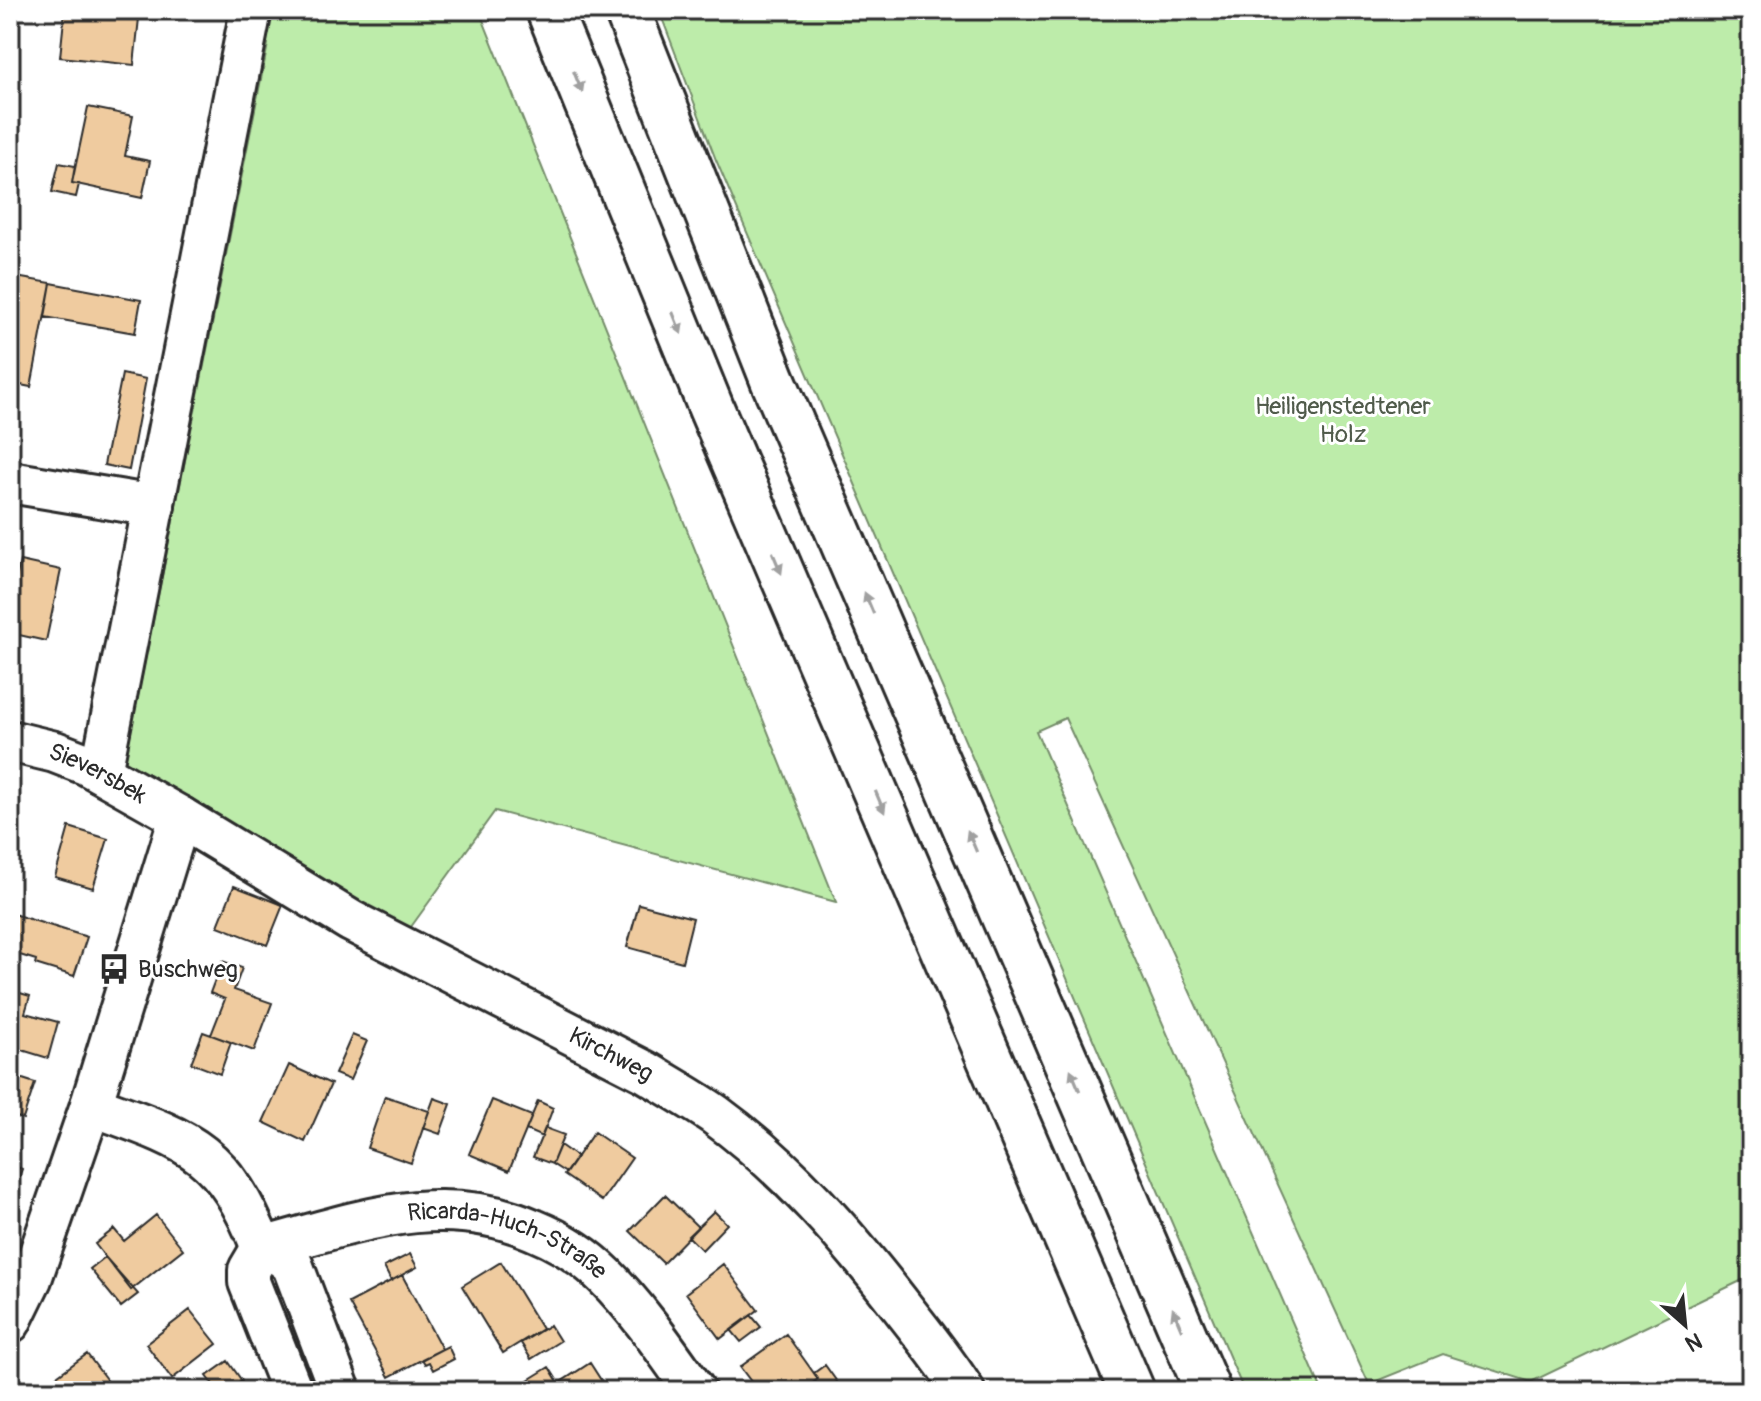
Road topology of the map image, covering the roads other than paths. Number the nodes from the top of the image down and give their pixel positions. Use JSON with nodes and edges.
{"nodes":[{"id":1,"x":251,"y":10,"type":"edge"},
{"id":2,"x":549,"y":10,"type":"edge"},
{"id":3,"x":627,"y":10,"type":"edge"},
{"id":4,"x":10,"y":482,"type":"edge"},
{"id":5,"x":154,"y":506,"type":"junction"},
{"id":6,"x":10,"y":741,"type":"edge"},
{"id":7,"x":101,"y":772,"type":"junction"},
{"id":8,"x":180,"y":817,"type":"junction"},
{"id":9,"x":91,"y":1105,"type":"junction"},
{"id":10,"x":262,"y":1248,"type":"junction"},
{"id":11,"x":10,"y":1322,"type":"edge"},
{"id":12,"x":292,"y":1391,"type":"edge"},
{"id":13,"x":340,"y":1391,"type":"edge"},
{"id":14,"x":695,"y":1391,"type":"edge"},
{"id":15,"x":964,"y":1391,"type":"edge"},
{"id":16,"x":1132,"y":1391,"type":"edge"},
{"id":17,"x":1208,"y":1391,"type":"edge"}],
"edges":[{"from":1,"to":5,"type":"street"},
{"from":2,"to":16,"type":"highway","one_way":true},
{"from":17,"to":3,"type":"highway","one_way":true},
{"from":4,"to":5,"type":"street"},
{"from":5,"to":7,"type":"street"},
{"from":6,"to":7,"type":"street","name":"Sieversbek"},
{"from":7,"to":8,"type":"street","name":"Sieversbek"},
{"from":8,"to":9,"type":"street"},
{"from":8,"to":15,"type":"street","name":"Kirchweg"},
{"from":9,"to":10,"type":"street"},
{"from":9,"to":11,"type":"street"},
{"from":10,"to":12,"type":"street"},
{"from":10,"to":13,"type":"street"},
{"from":10,"to":14,"type":"street","name":"Ricarda-Huch-Straße"}]}
